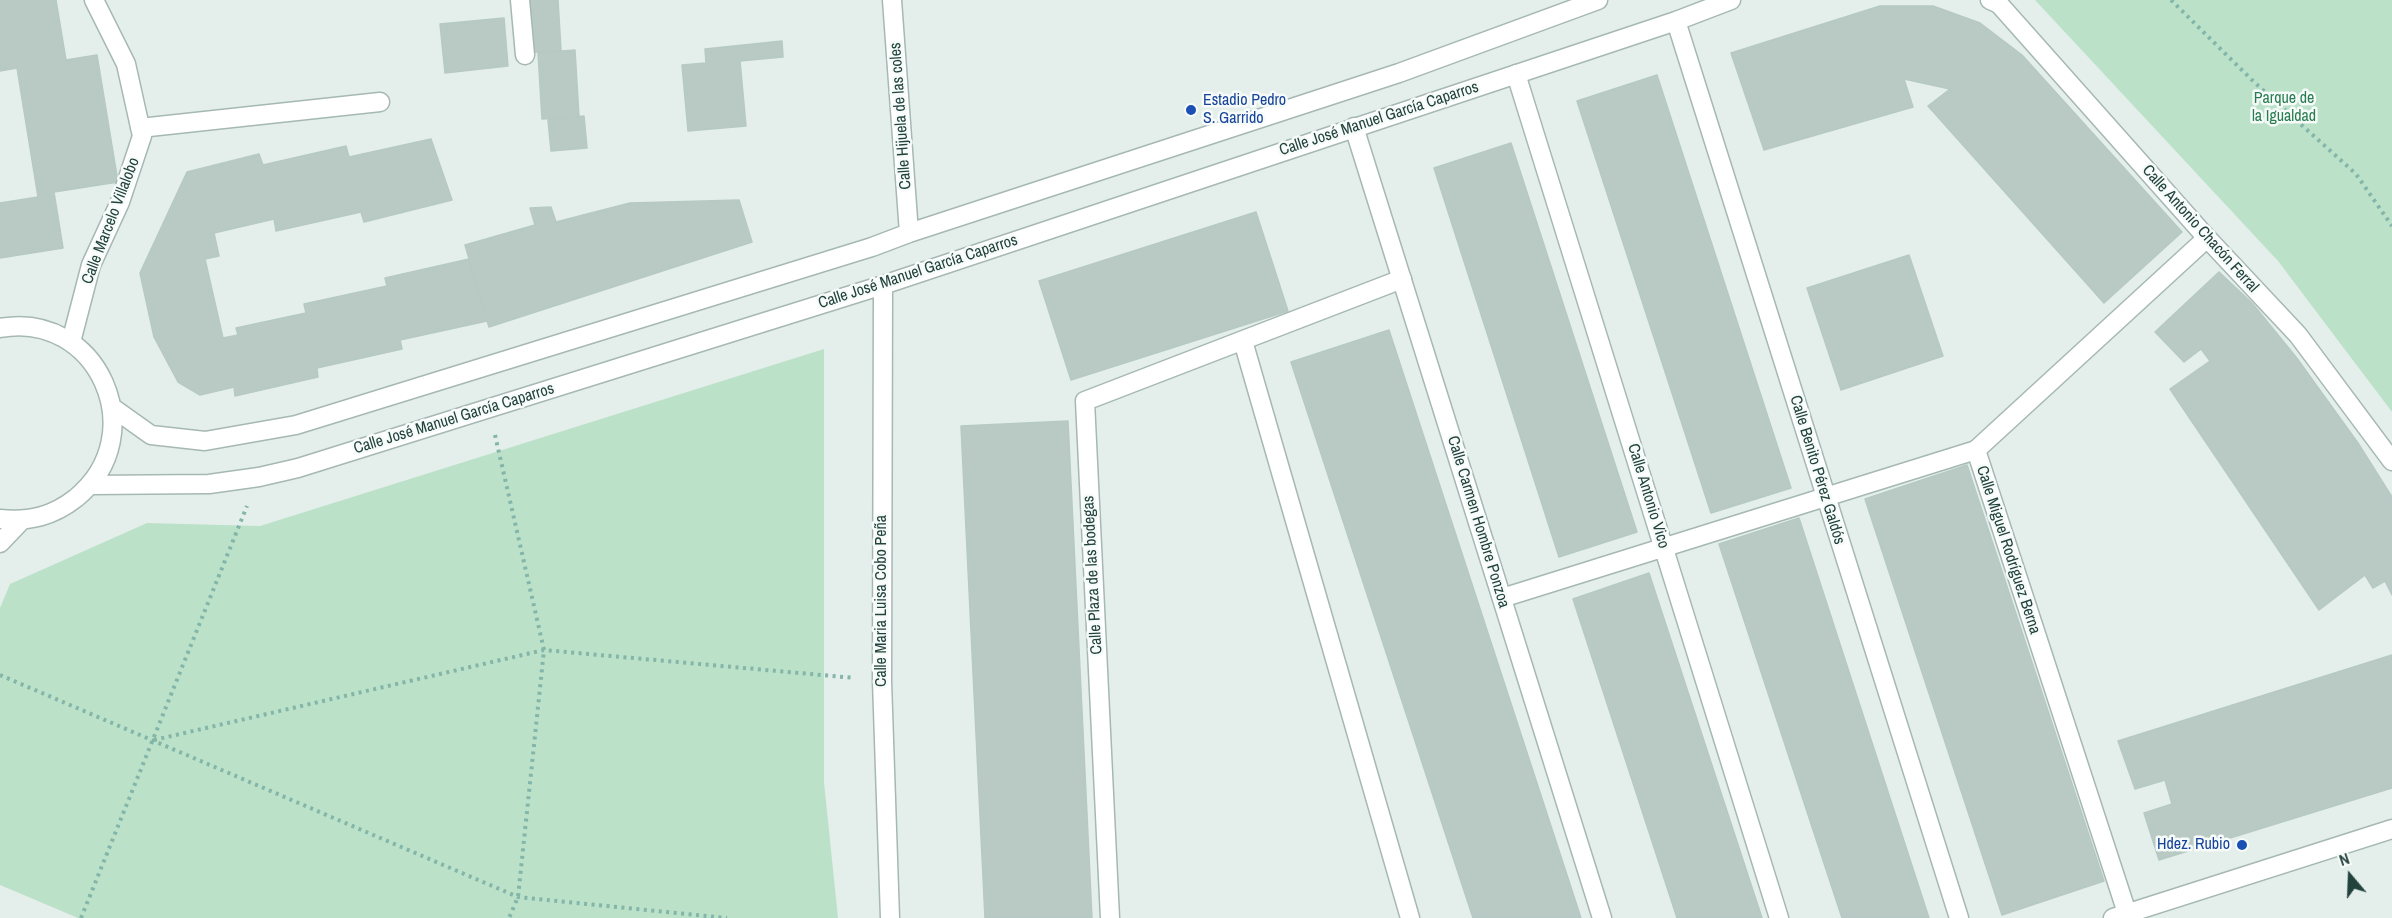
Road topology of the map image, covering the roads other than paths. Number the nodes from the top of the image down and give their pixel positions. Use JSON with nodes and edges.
{"nodes":[{"id":1,"x":94,"y":0,"type":"edge"},
{"id":2,"x":520,"y":0,"type":"edge"},
{"id":3,"x":892,"y":0,"type":"edge"},
{"id":4,"x":1598,"y":0,"type":"edge"},
{"id":5,"x":1731,"y":0,"type":"edge"},
{"id":6,"x":1996,"y":1,"type":"edge"},
{"id":7,"x":1676,"y":21,"type":"junction"},
{"id":8,"x":525,"y":55,"type":"dead end"},
{"id":9,"x":1516,"y":74,"type":"junction"},
{"id":10,"x":380,"y":102,"type":"dead end"},
{"id":11,"x":1354,"y":127,"type":"junction"},
{"id":12,"x":140,"y":128,"type":"junction"},
{"id":13,"x":909,"y":232,"type":"junction"},
{"id":14,"x":2207,"y":238,"type":"junction"},
{"id":15,"x":1402,"y":279,"type":"junction"},
{"id":16,"x":882,"y":285,"type":"junction"},
{"id":17,"x":0,"y":327,"type":"edge"},
{"id":18,"x":1243,"y":340,"type":"junction"},
{"id":19,"x":71,"y":342,"type":"junction"},
{"id":20,"x":113,"y":408,"type":"junction"},
{"id":21,"x":1976,"y":450,"type":"junction"},
{"id":22,"x":2392,"y":461,"type":"edge"},
{"id":23,"x":92,"y":485,"type":"junction"},
{"id":24,"x":1826,"y":497,"type":"junction"},
{"id":25,"x":0,"y":519,"type":"edge"},
{"id":26,"x":21,"y":521,"type":"junction"},
{"id":27,"x":0,"y":543,"type":"edge"},
{"id":28,"x":1664,"y":547,"type":"junction"},
{"id":29,"x":1502,"y":597,"type":"junction"},
{"id":30,"x":2392,"y":829,"type":"edge"},
{"id":31,"x":2120,"y":916,"type":"edge"},
{"id":32,"x":890,"y":918,"type":"edge"},
{"id":33,"x":1110,"y":918,"type":"edge"},
{"id":34,"x":1410,"y":918,"type":"edge"},
{"id":35,"x":1602,"y":918,"type":"edge"},
{"id":36,"x":1779,"y":918,"type":"edge"},
{"id":37,"x":1959,"y":918,"type":"edge"}],
"edges":[{"from":1,"to":12,"type":"street","name":"Calle Marcelo Villalobo"},
{"from":2,"to":8,"type":"street"},
{"from":3,"to":13,"type":"street","name":"Calle Hijuela de las coles"},
{"from":4,"to":13,"type":"street"},
{"from":5,"to":7,"type":"street","name":"Calle José Manuel García Caparros"},
{"from":6,"to":14,"type":"street","name":"Calle Antonio Chacón Ferral"},
{"from":7,"to":9,"type":"street","name":"Calle José Manuel García Caparros"},
{"from":7,"to":24,"type":"street","name":"Calle Benito Pérez Galdós"},
{"from":9,"to":11,"type":"street","name":"Calle José Manuel García Caparros"},
{"from":9,"to":28,"type":"street","name":"Calle Antonio Vico"},
{"from":10,"to":12,"type":"street"},
{"from":11,"to":15,"type":"street","name":"Calle Carmen Hombre Ponzoa"},
{"from":11,"to":16,"type":"street","name":"Calle José Manuel García Caparros"},
{"from":12,"to":19,"type":"street","name":"Calle Marcelo Villalobo"},
{"from":13,"to":20,"type":"street"},
{"from":14,"to":21,"type":"street","name":"Calle Miguel Rodríguez Berna"},
{"from":14,"to":22,"type":"street","name":"Calle Antonio Chacón Ferral"},
{"from":15,"to":18,"type":"street","name":"Calle Plaza de las bodegas"},
{"from":15,"to":29,"type":"street","name":"Calle Carmen Hombre Ponzoa"},
{"from":16,"to":23,"type":"street","name":"Calle José Manuel García Caparros"},
{"from":16,"to":32,"type":"street","name":"Calle Maria Luisa Cobo Peña"},
{"from":17,"to":19,"type":"street"},
{"from":18,"to":33,"type":"street","name":"Calle Plaza de las bodegas"},
{"from":18,"to":34,"type":"street"},
{"from":19,"to":20,"type":"street"},
{"from":20,"to":23,"type":"street"},
{"from":21,"to":24,"type":"street"},
{"from":21,"to":31,"type":"street","name":"Calle Miguel Rodríguez Berna"},
{"from":23,"to":26,"type":"street"},
{"from":24,"to":28,"type":"street"},
{"from":24,"to":37,"type":"street","name":"Calle Benito Pérez Galdós"},
{"from":25,"to":26,"type":"street"},
{"from":26,"to":27,"type":"street"},
{"from":28,"to":29,"type":"street"},
{"from":28,"to":36,"type":"street","name":"Calle Antonio Vico"},
{"from":29,"to":35,"type":"street","name":"Calle Carmen Hombre Ponzoa"},
{"from":30,"to":31,"type":"street"}]}
